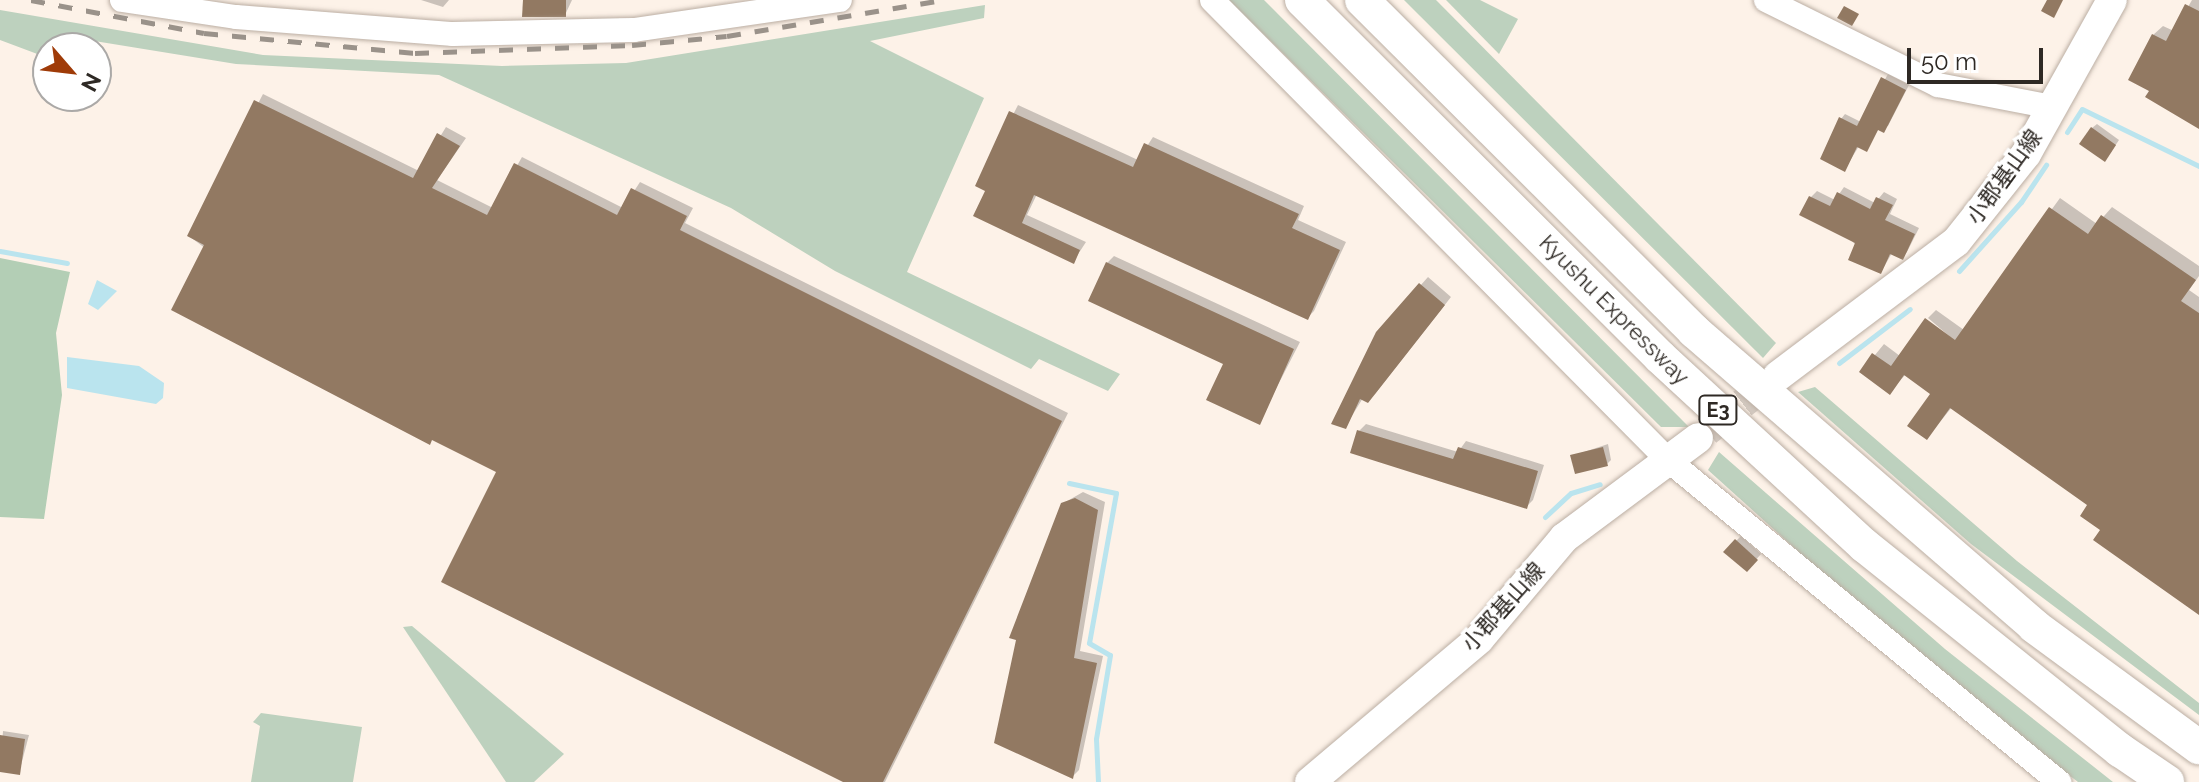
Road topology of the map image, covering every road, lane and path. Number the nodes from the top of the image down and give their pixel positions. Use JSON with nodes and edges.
{"nodes":[{"id":1,"x":122,"y":0,"type":"edge"},
{"id":2,"x":840,"y":0,"type":"edge"},
{"id":3,"x":1212,"y":0,"type":"edge"},
{"id":4,"x":1302,"y":0,"type":"edge"},
{"id":5,"x":1362,"y":0,"type":"edge"},
{"id":6,"x":1766,"y":0,"type":"edge"},
{"id":7,"x":2112,"y":0,"type":"edge"},
{"id":8,"x":2052,"y":107,"type":"junction"},
{"id":9,"x":1778,"y":376,"type":"tunnel mouth"},
{"id":10,"x":1698,"y":438,"type":"tunnel mouth"},
{"id":11,"x":1668,"y":460,"type":"junction"},
{"id":12,"x":2199,"y":747,"type":"edge"},
{"id":13,"x":1310,"y":782,"type":"edge"},
{"id":14,"x":2059,"y":782,"type":"edge"},
{"id":15,"x":2167,"y":782,"type":"edge"}],
"edges":[{"from":1,"to":2,"type":"street"},
{"from":3,"to":11,"type":"street"},
{"from":4,"to":15,"type":"highway","name":"Kyushu Expressway","number":"E3"},
{"from":5,"to":12,"type":"highway","name":"Kyushu Expressway","number":"E3"},
{"from":6,"to":8,"type":"street"},
{"from":7,"to":8,"type":"main road","name":"小郡基山線"},
{"from":8,"to":9,"type":"main road","name":"小郡基山線"},
{"from":10,"to":11,"type":"main road","name":"小郡基山線"},
{"from":11,"to":13,"type":"main road","name":"小郡基山線"},
{"from":11,"to":14,"type":"street"}]}
